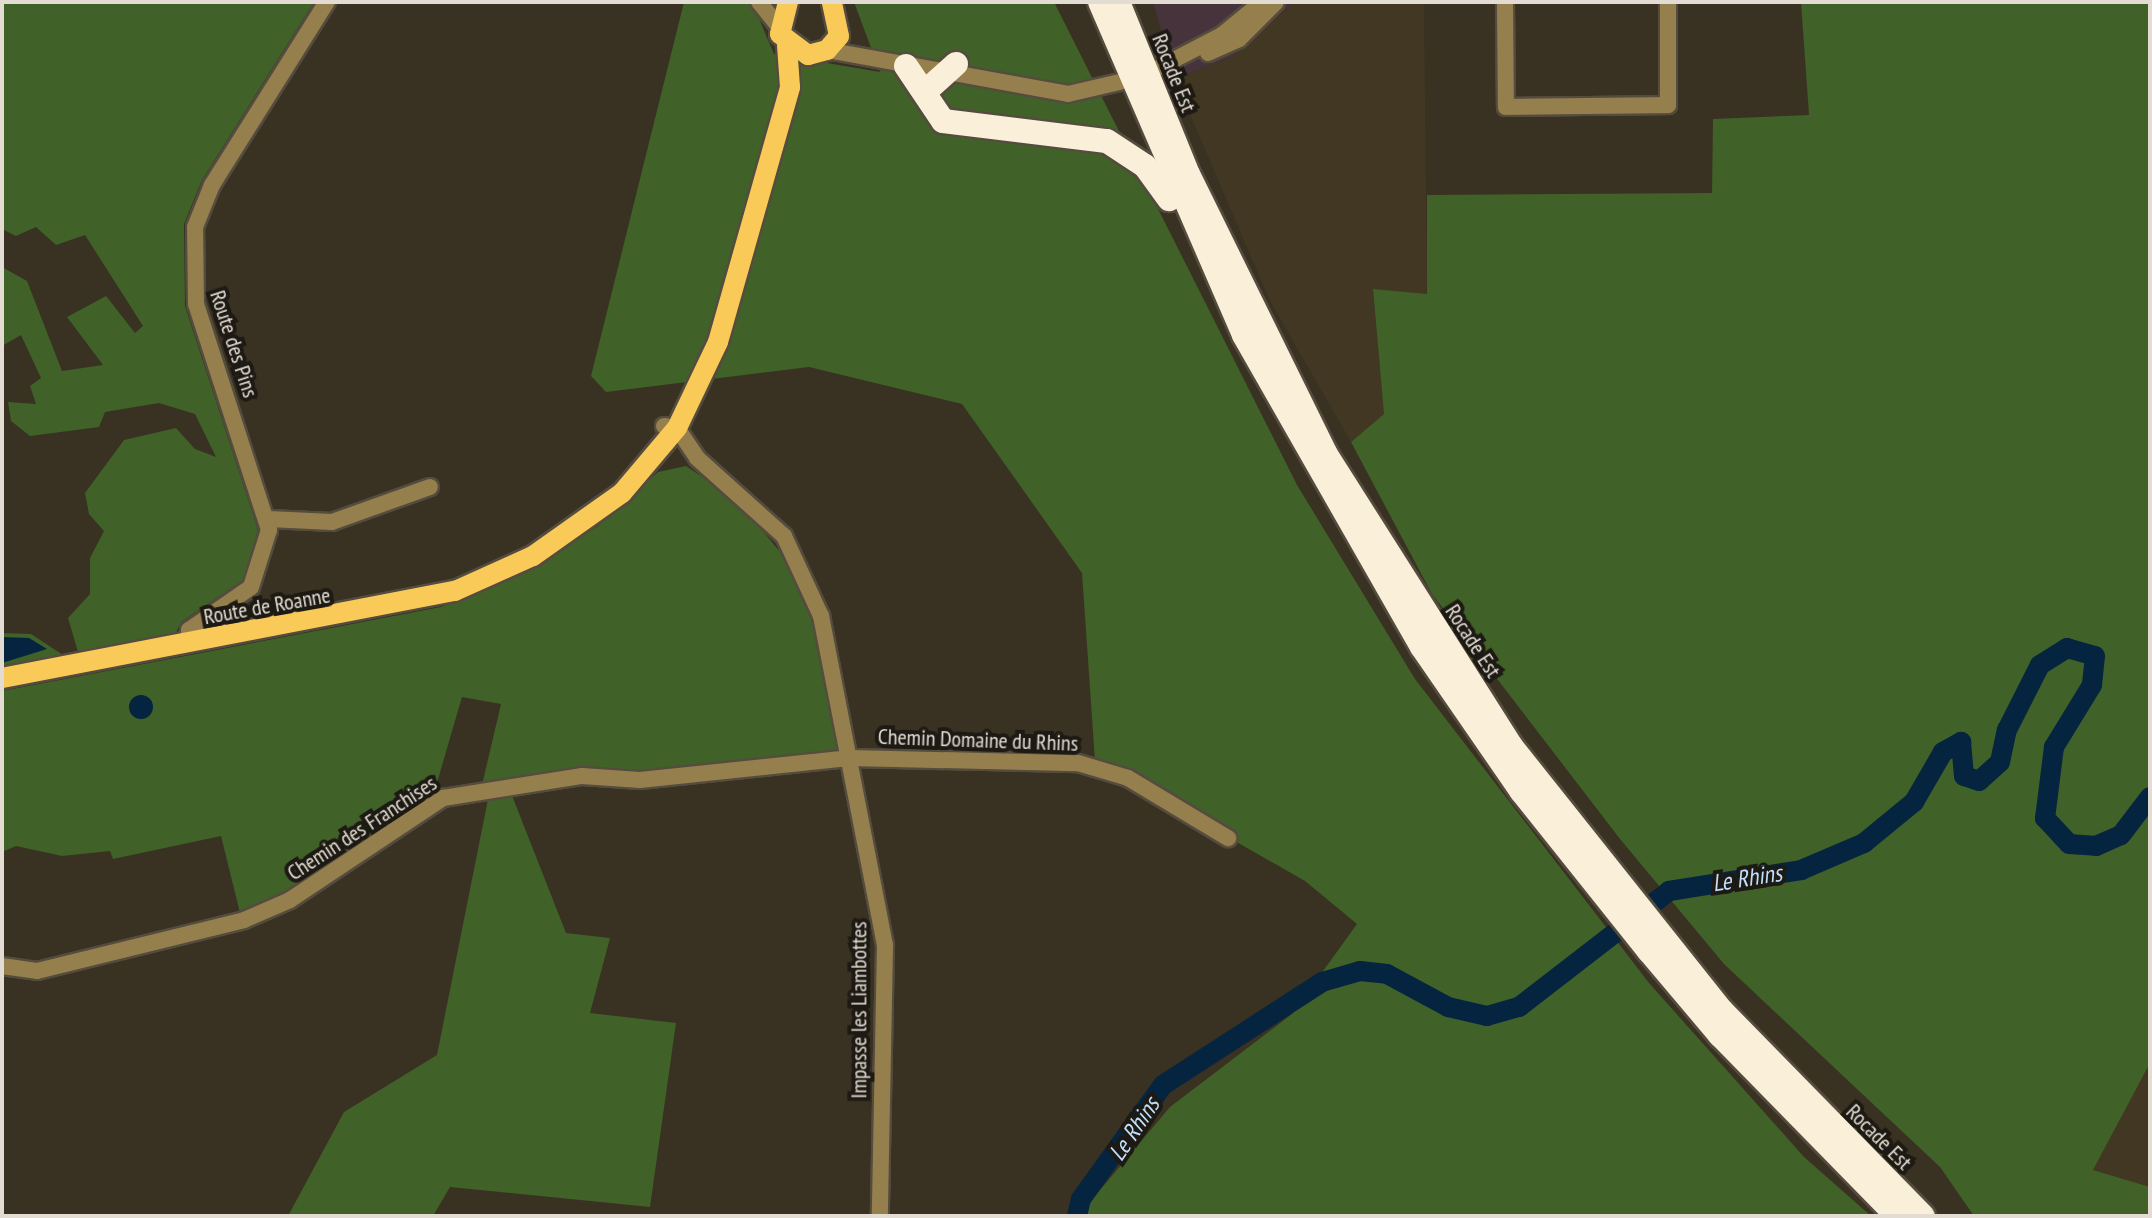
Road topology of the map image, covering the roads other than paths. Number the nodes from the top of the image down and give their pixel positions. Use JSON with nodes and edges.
{"nodes":[{"id":1,"x":327,"y":2,"type":"edge"},
{"id":2,"x":761,"y":2,"type":"edge"},
{"id":3,"x":787,"y":2,"type":"edge"},
{"id":4,"x":832,"y":2,"type":"edge"},
{"id":5,"x":1100,"y":2,"type":"edge"},
{"id":6,"x":1118,"y":2,"type":"edge"},
{"id":7,"x":1137,"y":2,"type":"edge"},
{"id":8,"x":1262,"y":2,"type":"edge"},
{"id":9,"x":1276,"y":2,"type":"edge"},
{"id":10,"x":1505,"y":2,"type":"edge"},
{"id":11,"x":1668,"y":2,"type":"edge"},
{"id":12,"x":841,"y":27,"type":"junction"},
{"id":13,"x":783,"y":36,"type":"junction"},
{"id":14,"x":820,"y":52,"type":"junction"},
{"id":15,"x":1183,"y":58,"type":"junction"},
{"id":16,"x":906,"y":66,"type":"joint"},
{"id":17,"x":942,"y":76,"type":"junction"},
{"id":18,"x":1156,"y":78,"type":"junction"},
{"id":19,"x":1120,"y":82,"type":"dead end"},
{"id":20,"x":790,"y":87,"type":"junction"},
{"id":21,"x":1220,"y":287,"type":"junction"},
{"id":22,"x":665,"y":434,"type":"junction"},
{"id":23,"x":697,"y":458,"type":"junction"},
{"id":24,"x":430,"y":487,"type":"dead end"},
{"id":25,"x":269,"y":519,"type":"junction"},
{"id":26,"x":188,"y":644,"type":"junction"},
{"id":27,"x":2,"y":678,"type":"edge"},
{"id":28,"x":851,"y":758,"type":"junction"},
{"id":29,"x":1228,"y":838,"type":"dead end"},
{"id":30,"x":1607,"y":887,"type":"junction"},
{"id":31,"x":1656,"y":946,"type":"junction"},
{"id":32,"x":2,"y":966,"type":"edge"},
{"id":33,"x":880,"y":1216,"type":"edge"},
{"id":34,"x":1897,"y":1216,"type":"edge"},
{"id":35,"x":1923,"y":1216,"type":"edge"}],
"edges":[{"from":1,"to":25,"type":"street","name":"Route des Pins"},
{"from":2,"to":3,"type":"street"},
{"from":2,"to":13,"type":"street"},
{"from":3,"to":13,"type":"main road"},
{"from":4,"to":12,"type":"main road"},
{"from":5,"to":21,"type":"highway","name":"Rocade Est"},
{"from":6,"to":18,"type":"highway","name":"Rocade Est"},
{"from":7,"to":18,"type":"highway"},
{"from":8,"to":15,"type":"street"},
{"from":9,"to":15,"type":"street"},
{"from":10,"to":11,"type":"street"},
{"from":12,"to":14,"type":"main road"},
{"from":12,"to":17,"type":"street"},
{"from":13,"to":14,"type":"main road"},
{"from":13,"to":20,"type":"main road"},
{"from":14,"to":16,"type":"street"},
{"from":14,"to":20,"type":"main road"},
{"from":15,"to":18,"type":"street"},
{"from":16,"to":17,"type":"highway"},
{"from":17,"to":19,"type":"street"},
{"from":17,"to":21,"type":"highway"},
{"from":18,"to":30,"type":"highway","name":"Rocade Est"},
{"from":20,"to":22,"type":"main road"},
{"from":21,"to":30,"type":"highway","name":"Rocade Est"},
{"from":22,"to":23,"type":"street"},
{"from":22,"to":23,"type":"street"},
{"from":22,"to":26,"type":"main road","name":"Route de Roanne"},
{"from":23,"to":28,"type":"street","name":"Impasse les Liambottes"},
{"from":24,"to":25,"type":"street"},
{"from":25,"to":26,"type":"street","name":"Route des Pins"},
{"from":26,"to":27,"type":"main road","name":"Route de Roanne"},
{"from":28,"to":29,"type":"street","name":"Chemin Domaine du Rhins"},
{"from":28,"to":32,"type":"street","name":"Chemin des Franchises"},
{"from":28,"to":33,"type":"street","name":"Impasse les Liambottes"},
{"from":30,"to":31,"type":"highway","name":"Rocade Est"},
{"from":31,"to":34,"type":"highway","name":"Rocade Est"},
{"from":31,"to":35,"type":"highway","name":"Rocade Est"}]}
